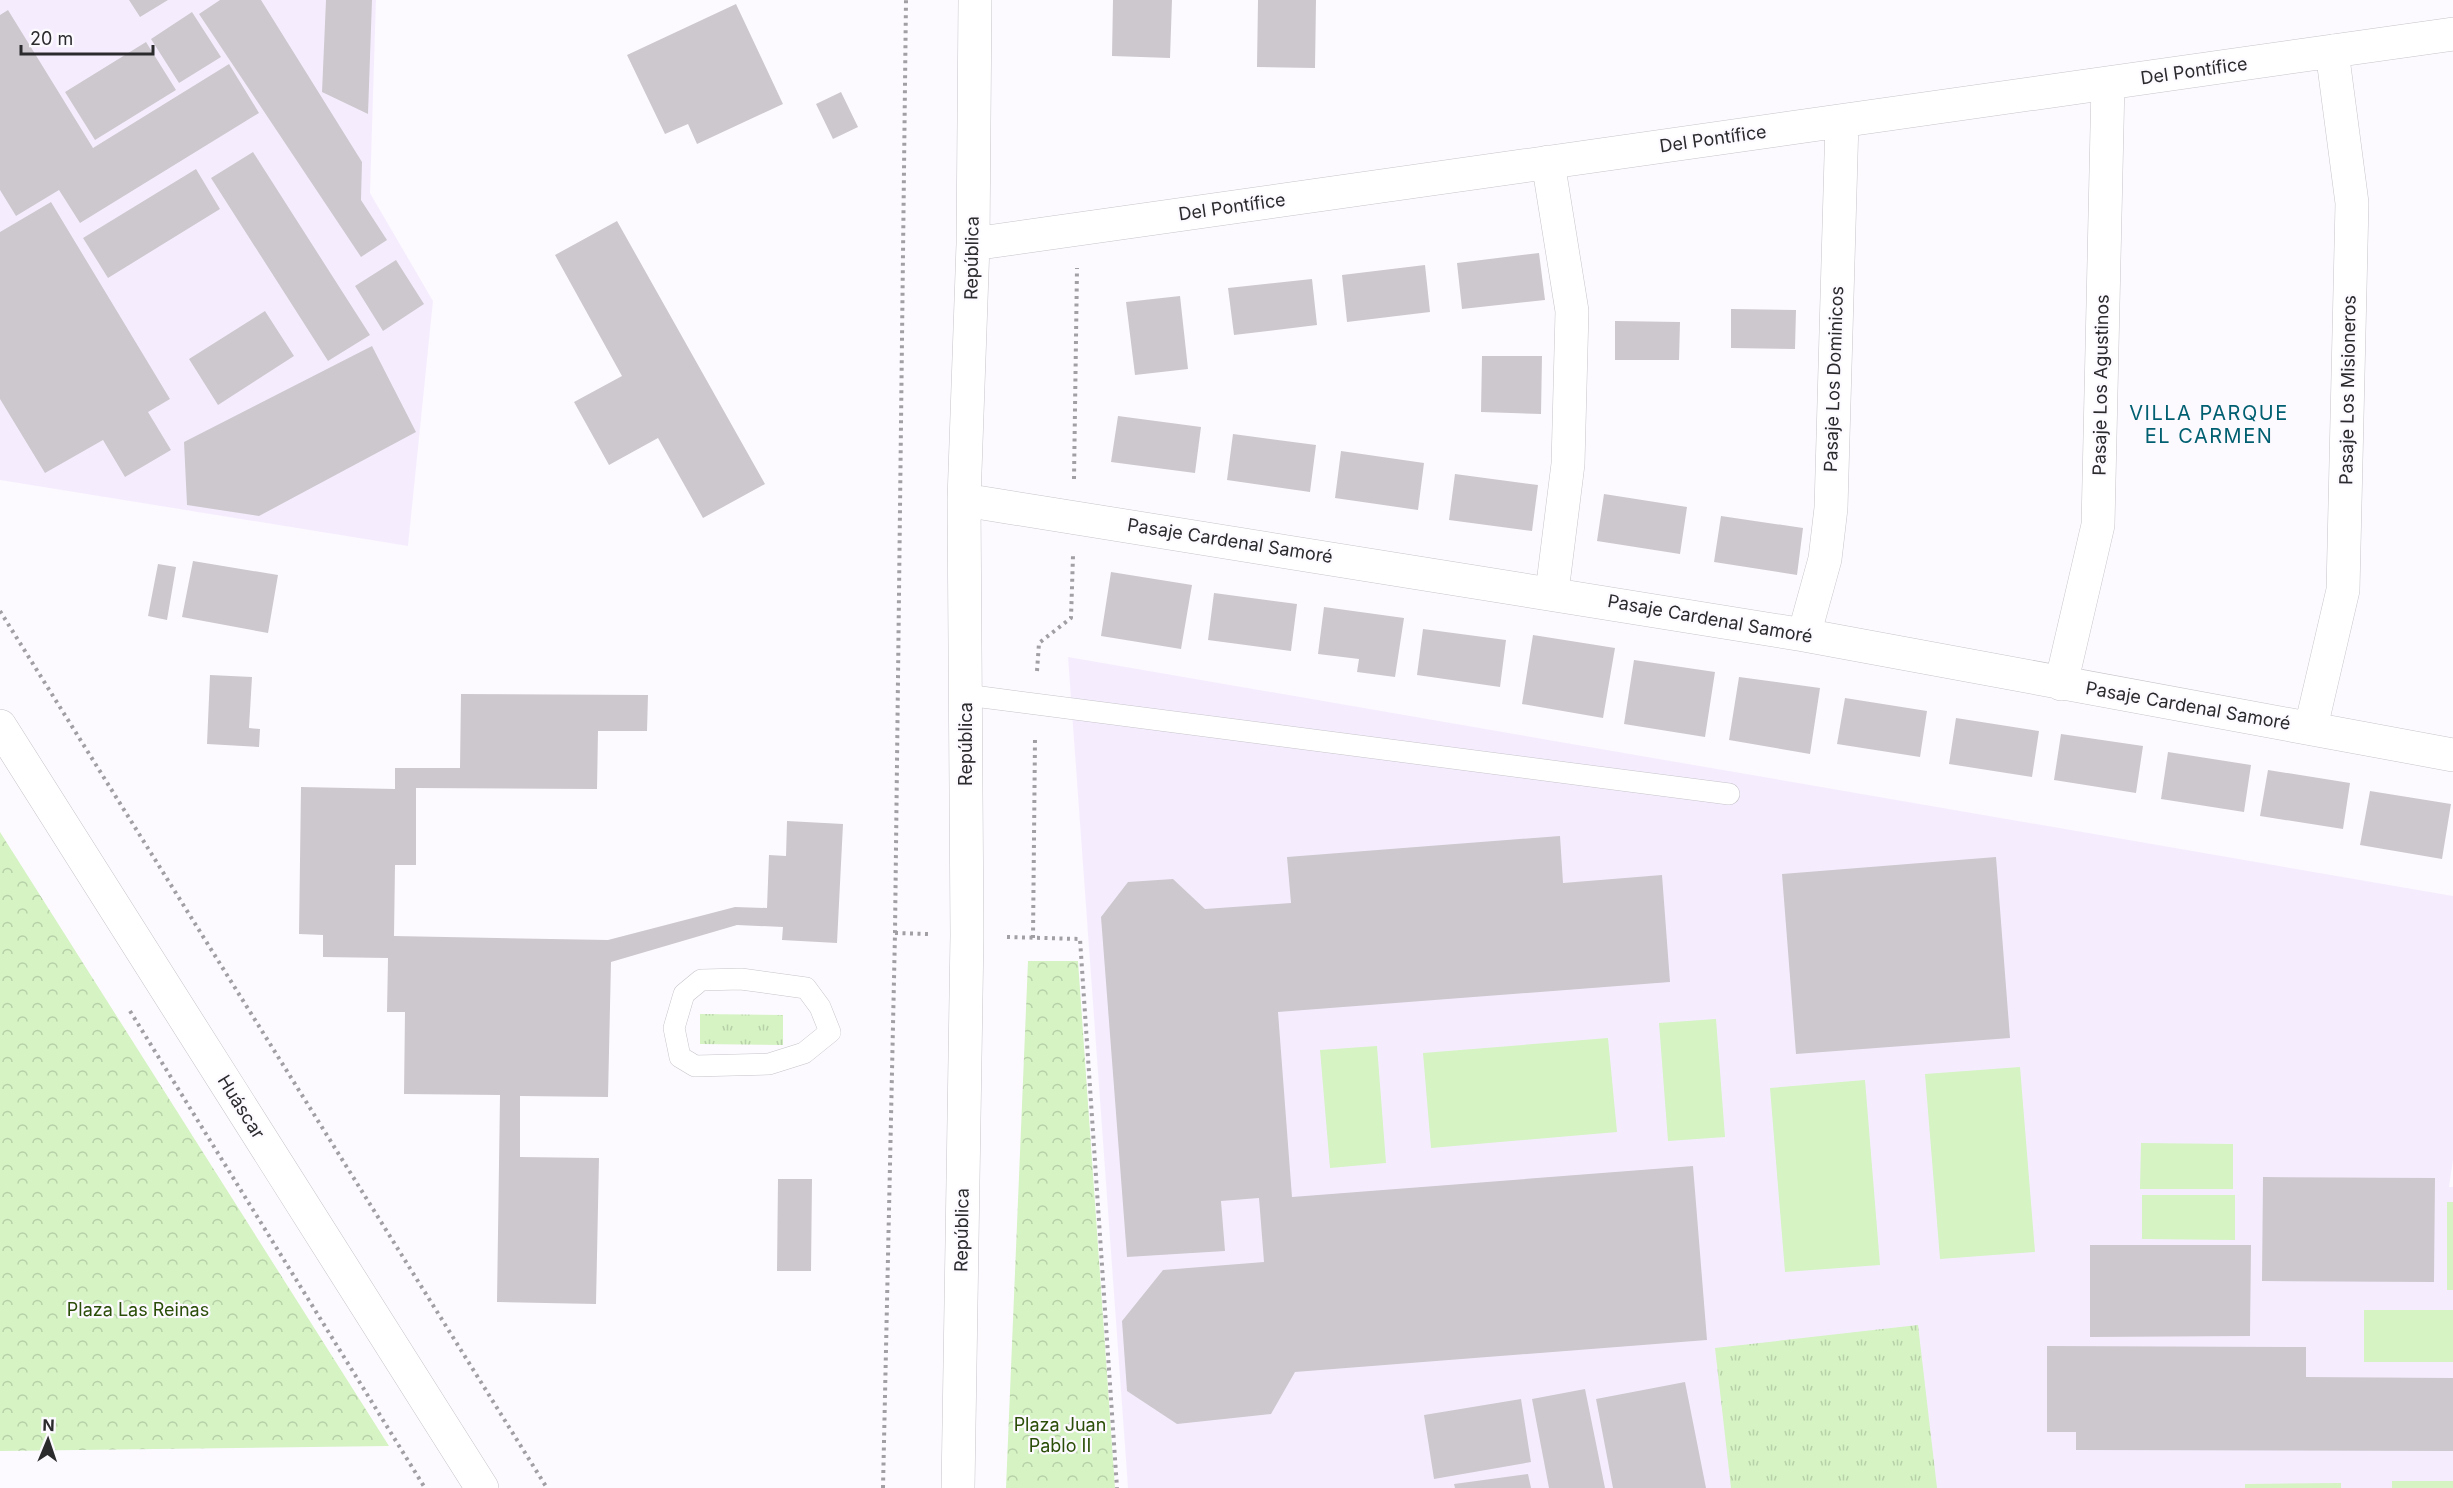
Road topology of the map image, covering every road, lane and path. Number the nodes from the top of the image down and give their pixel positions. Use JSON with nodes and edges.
{"nodes":[{"id":1,"x":906,"y":0,"type":"edge"},
{"id":2,"x":975,"y":0,"type":"edge"},
{"id":3,"x":2453,"y":34,"type":"edge"},
{"id":4,"x":2332,"y":51,"type":"junction"},
{"id":5,"x":2108,"y":83,"type":"junction"},
{"id":6,"x":1842,"y":121,"type":"junction"},
{"id":7,"x":1548,"y":162,"type":"junction"},
{"id":8,"x":1077,"y":230,"type":"junction"},
{"id":9,"x":973,"y":244,"type":"junction"},
{"id":10,"x":964,"y":500,"type":"junction"},
{"id":11,"x":1074,"y":517,"type":"junction"},
{"id":12,"x":1552,"y":592,"type":"junction"},
{"id":13,"x":0,"y":611,"type":"edge"},
{"id":14,"x":1804,"y":634,"type":"junction"},
{"id":15,"x":2061,"y":684,"type":"junction"},
{"id":16,"x":966,"y":695,"type":"junction"},
{"id":17,"x":1035,"y":703,"type":"junction"},
{"id":18,"x":0,"y":726,"type":"edge"},
{"id":19,"x":2311,"y":727,"type":"junction"},
{"id":20,"x":2453,"y":755,"type":"edge"},
{"id":21,"x":1729,"y":794,"type":"dead end"},
{"id":22,"x":1033,"y":938,"type":"dead end"},
{"id":23,"x":1080,"y":939,"type":"dead end"},
{"id":24,"x":125,"y":1004,"type":"dead end"},
{"id":25,"x":830,"y":1032,"type":"joint"},
{"id":26,"x":425,"y":1488,"type":"edge"},
{"id":27,"x":482,"y":1488,"type":"edge"},
{"id":28,"x":548,"y":1488,"type":"edge"},
{"id":29,"x":883,"y":1488,"type":"edge"},
{"id":30,"x":958,"y":1488,"type":"edge"},
{"id":31,"x":1117,"y":1488,"type":"edge"}],
"edges":[{"from":1,"to":29,"type":"path"},
{"from":2,"to":9,"type":"street","name":"República"},
{"from":3,"to":4,"type":"street","name":"Del Pontífice"},
{"from":4,"to":5,"type":"street","name":"Del Pontífice"},
{"from":4,"to":19,"type":"street","name":"Pasaje Los Misioneros"},
{"from":5,"to":6,"type":"street","name":"Del Pontífice"},
{"from":5,"to":15,"type":"street","name":"Pasaje Los Agustinos"},
{"from":6,"to":7,"type":"street","name":"Del Pontífice"},
{"from":6,"to":14,"type":"street","name":"Pasaje Los Dominicos"},
{"from":7,"to":8,"type":"street","name":"Del Pontífice"},
{"from":7,"to":12,"type":"street"},
{"from":8,"to":9,"type":"street","name":"Del Pontífice"},
{"from":8,"to":11,"type":"path"},
{"from":9,"to":10,"type":"street","name":"República"},
{"from":10,"to":11,"type":"street","name":"Pasaje Cardenal Samoré"},
{"from":10,"to":16,"type":"street","name":"República"},
{"from":11,"to":12,"type":"street","name":"Pasaje Cardenal Samoré"},
{"from":11,"to":17,"type":"path"},
{"from":12,"to":14,"type":"street","name":"Pasaje Cardenal Samoré"},
{"from":13,"to":28,"type":"path"},
{"from":14,"to":15,"type":"street","name":"Pasaje Cardenal Samoré"},
{"from":15,"to":19,"type":"street","name":"Pasaje Cardenal Samoré"},
{"from":16,"to":17,"type":"lane"},
{"from":16,"to":30,"type":"street","name":"República"},
{"from":17,"to":21,"type":"lane"},
{"from":17,"to":22,"type":"path"},
{"from":18,"to":27,"type":"street","name":"Huáscar"},
{"from":19,"to":20,"type":"street","name":"Pasaje Cardenal Samoré"},
{"from":23,"to":31,"type":"path"},
{"from":24,"to":26,"type":"path"},
{"from":25,"to":25,"type":"lane"}]}
